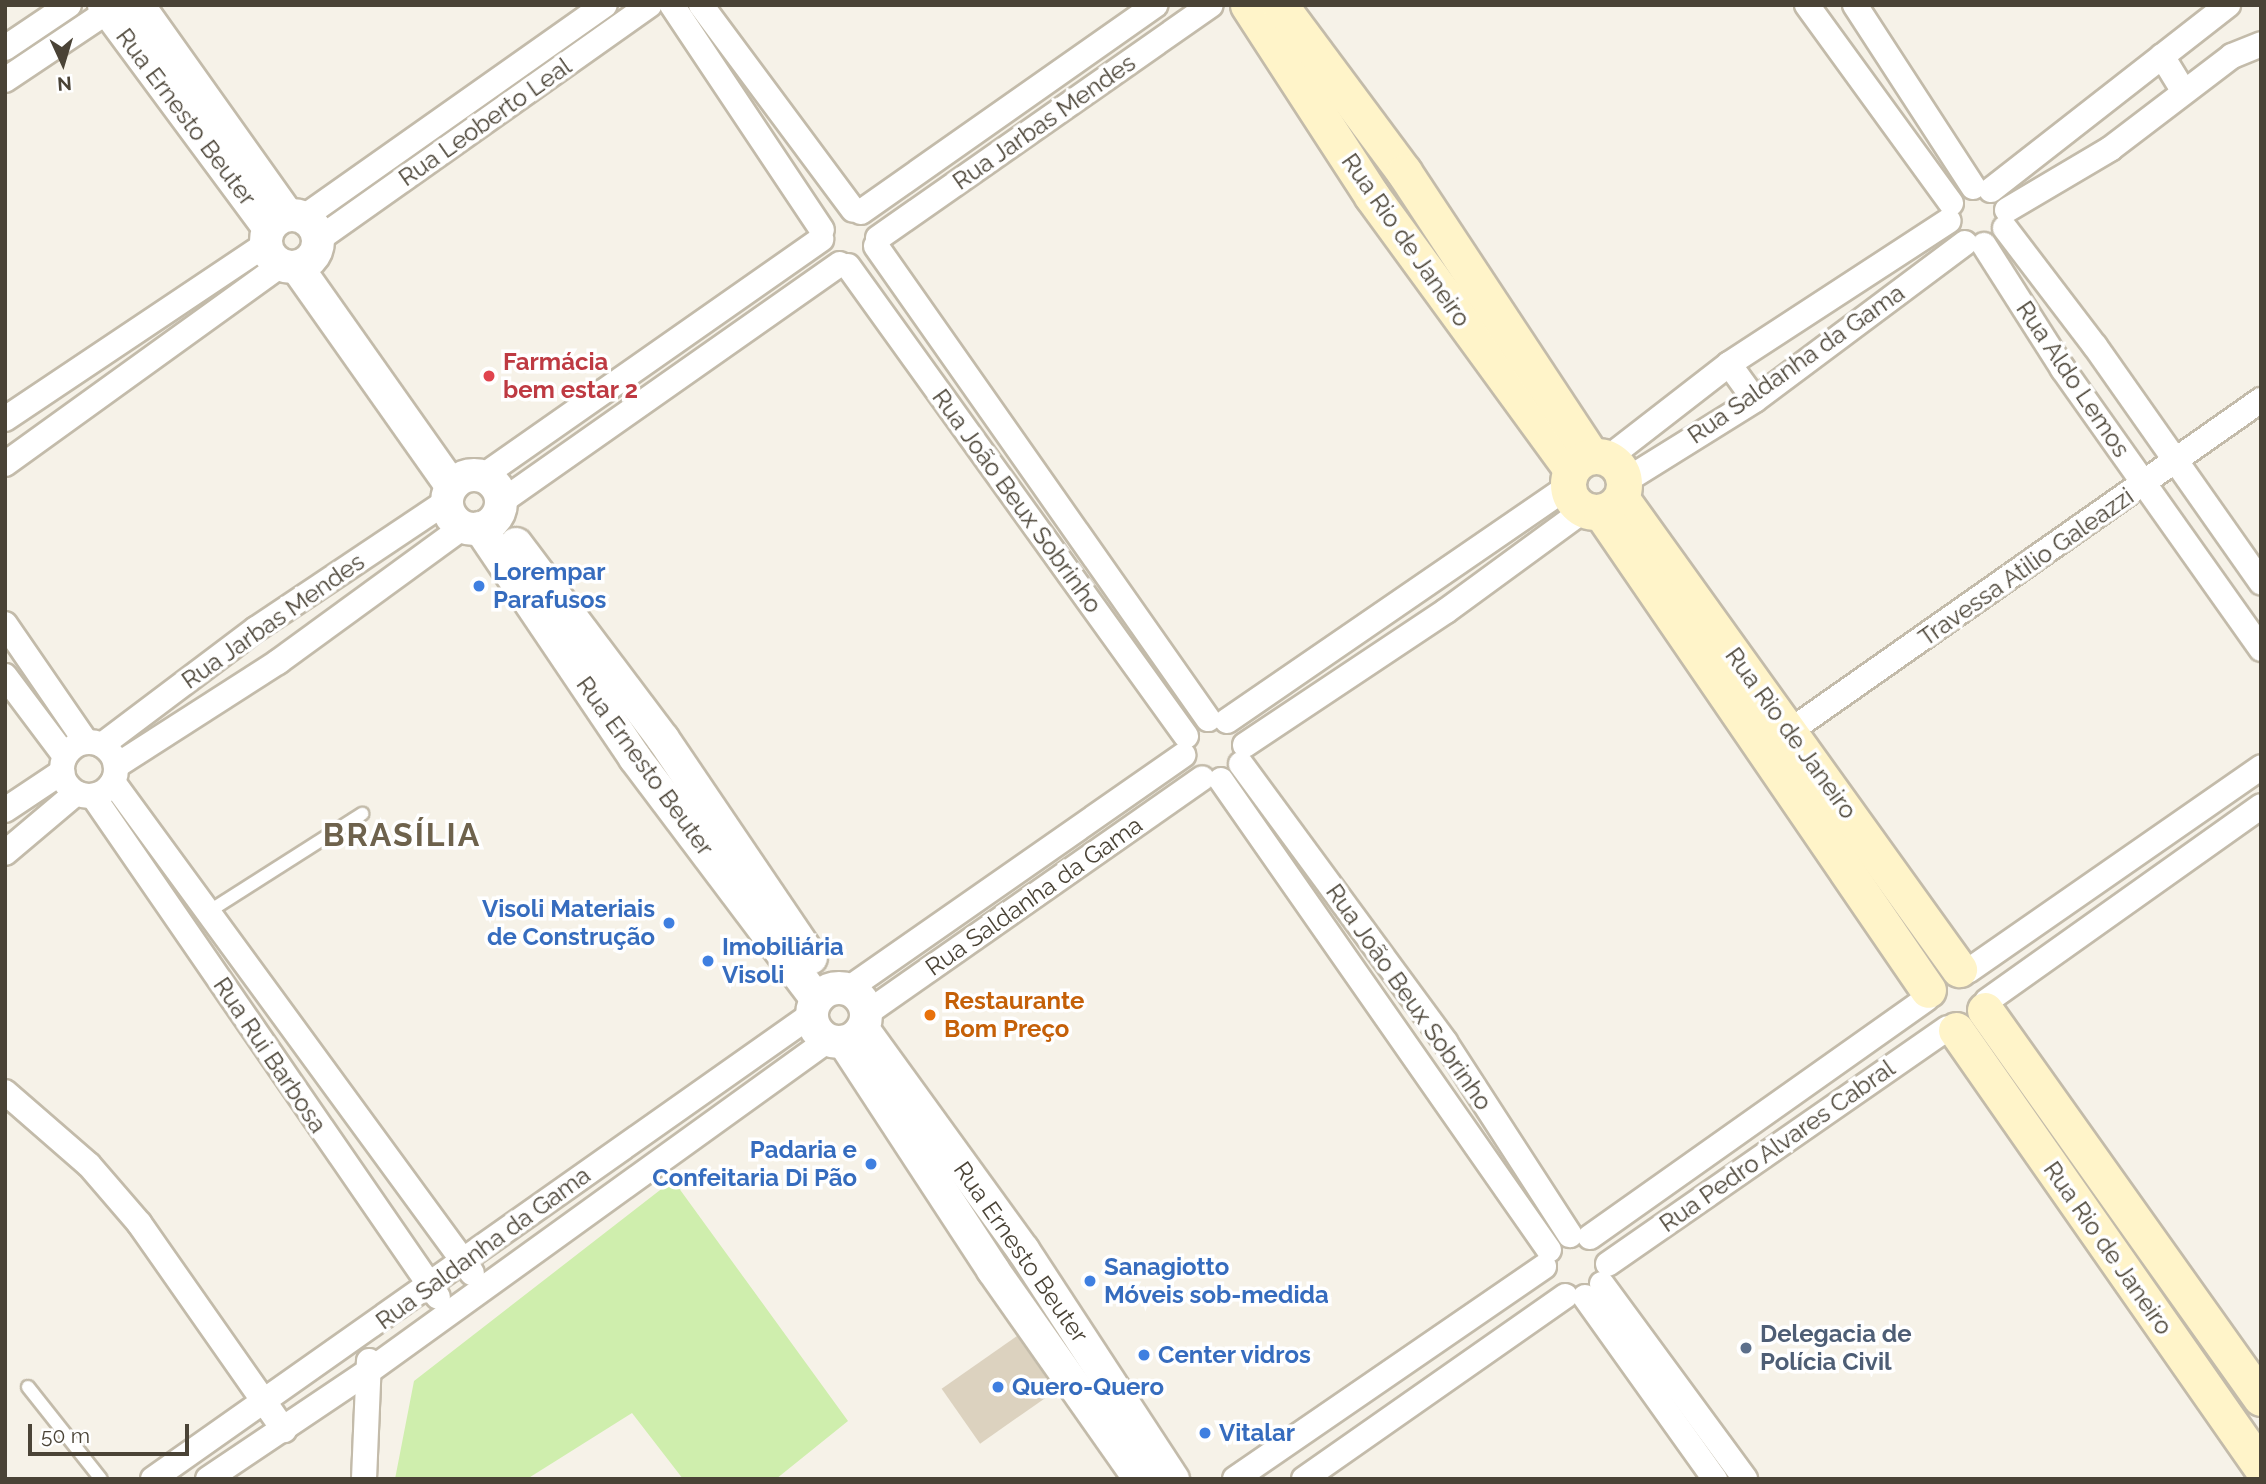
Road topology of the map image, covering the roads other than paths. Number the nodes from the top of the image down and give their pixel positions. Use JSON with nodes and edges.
{"nodes":[{"id":1,"x":69,"y":5,"type":"edge"},
{"id":2,"x":605,"y":5,"type":"edge"},
{"id":3,"x":650,"y":5,"type":"edge"},
{"id":4,"x":672,"y":5,"type":"edge"},
{"id":5,"x":701,"y":5,"type":"edge"},
{"id":6,"x":1156,"y":5,"type":"edge"},
{"id":7,"x":1210,"y":5,"type":"edge"},
{"id":8,"x":1248,"y":5,"type":"edge"},
{"id":9,"x":1280,"y":5,"type":"edge"},
{"id":10,"x":1807,"y":5,"type":"edge"},
{"id":11,"x":1855,"y":5,"type":"edge"},
{"id":12,"x":2228,"y":5,"type":"edge"},
{"id":13,"x":116,"y":7,"type":"edge"},
{"id":14,"x":2261,"y":44,"type":"edge"},
{"id":15,"x":5,"y":48,"type":"edge"},
{"id":16,"x":2162,"y":56,"type":"junction"},
{"id":17,"x":1896,"y":66,"type":"junction"},
{"id":18,"x":5,"y":80,"type":"edge"},
{"id":19,"x":1865,"y":90,"type":"junction"},
{"id":20,"x":2184,"y":92,"type":"junction"},
{"id":21,"x":2088,"y":113,"type":"junction"},
{"id":22,"x":2110,"y":149,"type":"junction"},
{"id":23,"x":1404,"y":172,"type":"junction"},
{"id":24,"x":1982,"y":189,"type":"junction"},
{"id":25,"x":1373,"y":196,"type":"junction"},
{"id":26,"x":857,"y":211,"type":"junction"},
{"id":27,"x":1950,"y":212,"type":"junction"},
{"id":28,"x":2006,"y":219,"type":"junction"},
{"id":29,"x":821,"y":235,"type":"junction"},
{"id":30,"x":292,"y":241,"type":"junction"},
{"id":31,"x":877,"y":242,"type":"junction"},
{"id":32,"x":1975,"y":244,"type":"junction"},
{"id":33,"x":844,"y":265,"type":"junction"},
{"id":34,"x":2095,"y":346,"type":"junction"},
{"id":35,"x":1729,"y":364,"type":"junction"},
{"id":36,"x":2063,"y":369,"type":"junction"},
{"id":37,"x":1755,"y":400,"type":"junction"},
{"id":38,"x":2261,"y":400,"type":"edge"},
{"id":39,"x":5,"y":419,"type":"edge"},
{"id":40,"x":2176,"y":462,"type":"junction"},
{"id":41,"x":5,"y":464,"type":"edge"},
{"id":42,"x":1596,"y":484,"type":"junction"},
{"id":43,"x":2145,"y":484,"type":"junction"},
{"id":44,"x":473,"y":502,"type":"junction"},
{"id":45,"x":2261,"y":582,"type":"edge"},
{"id":46,"x":1425,"y":583,"type":"junction"},
{"id":47,"x":2261,"y":590,"type":"edge"},
{"id":48,"x":2233,"y":609,"type":"junction"},
{"id":49,"x":1446,"y":611,"type":"junction"},
{"id":50,"x":5,"y":624,"type":"edge"},
{"id":51,"x":256,"y":629,"type":"junction"},
{"id":52,"x":2261,"y":649,"type":"edge"},
{"id":53,"x":278,"y":662,"type":"junction"},
{"id":54,"x":5,"y":676,"type":"edge"},
{"id":55,"x":1217,"y":720,"type":"junction"},
{"id":56,"x":1790,"y":731,"type":"junction"},
{"id":57,"x":1185,"y":745,"type":"junction"},
{"id":58,"x":79,"y":754,"type":"junction"},
{"id":59,"x":1243,"y":755,"type":"junction"},
{"id":60,"x":1813,"y":764,"type":"junction"},
{"id":61,"x":2261,"y":767,"type":"edge"},
{"id":62,"x":1211,"y":779,"type":"junction"},
{"id":63,"x":100,"y":784,"type":"junction"},
{"id":64,"x":1784,"y":784,"type":"junction"},
{"id":65,"x":2261,"y":806,"type":"edge"},
{"id":66,"x":5,"y":810,"type":"edge"},
{"id":67,"x":362,"y":814,"type":"dead end"},
{"id":68,"x":5,"y":853,"type":"edge"},
{"id":69,"x":208,"y":912,"type":"junction"},
{"id":70,"x":1964,"y":970,"type":"junction"},
{"id":71,"x":1927,"y":995,"type":"junction"},
{"id":72,"x":1986,"y":1005,"type":"junction"},
{"id":73,"x":839,"y":1014,"type":"junction"},
{"id":74,"x":1952,"y":1029,"type":"junction"},
{"id":75,"x":5,"y":1092,"type":"edge"},
{"id":76,"x":1580,"y":1236,"type":"junction"},
{"id":77,"x":1546,"y":1258,"type":"junction"},
{"id":78,"x":463,"y":1262,"type":"junction"},
{"id":79,"x":1590,"y":1285,"type":"junction"},
{"id":80,"x":430,"y":1286,"type":"junction"},
{"id":81,"x":482,"y":1288,"type":"junction"},
{"id":82,"x":449,"y":1311,"type":"junction"},
{"id":83,"x":368,"y":1331,"type":"junction"},
{"id":84,"x":369,"y":1371,"type":"junction"},
{"id":85,"x":1388,"y":1374,"type":"junction"},
{"id":86,"x":28,"y":1387,"type":"dead end"},
{"id":87,"x":2261,"y":1398,"type":"edge"},
{"id":88,"x":263,"y":1402,"type":"junction"},
{"id":89,"x":1410,"y":1404,"type":"junction"},
{"id":90,"x":1315,"y":1424,"type":"junction"},
{"id":91,"x":284,"y":1430,"type":"junction"},
{"id":92,"x":1338,"y":1455,"type":"junction"},
{"id":93,"x":2261,"y":1467,"type":"edge"},
{"id":94,"x":101,"y":1479,"type":"edge"},
{"id":95,"x":153,"y":1479,"type":"edge"},
{"id":96,"x":208,"y":1479,"type":"edge"},
{"id":97,"x":364,"y":1479,"type":"edge"},
{"id":98,"x":1140,"y":1479,"type":"edge"},
{"id":99,"x":1173,"y":1479,"type":"edge"},
{"id":100,"x":1235,"y":1479,"type":"edge"},
{"id":101,"x":1304,"y":1479,"type":"edge"},
{"id":102,"x":1714,"y":1479,"type":"edge"},
{"id":103,"x":1745,"y":1479,"type":"edge"}],
"edges":[{"from":1,"to":15,"type":"street"},
{"from":2,"to":30,"type":"street","name":"Rua Leoberto Leal"},
{"from":3,"to":30,"type":"street","name":"Rua Leoberto Leal"},
{"from":4,"to":29,"type":"street"},
{"from":5,"to":26,"type":"street"},
{"from":6,"to":26,"type":"street","name":"Rua Jarbas Mendes"},
{"from":7,"to":31,"type":"street","name":"Rua Jarbas Mendes"},
{"from":8,"to":25,"type":"main road","name":"Rua Rio de Janeiro"},
{"from":9,"to":23,"type":"main road","name":"Rua Rio de Janeiro"},
{"from":10,"to":19,"type":"street"},
{"from":11,"to":17,"type":"street"},
{"from":12,"to":16,"type":"street"},
{"from":13,"to":18,"type":"street"},
{"from":13,"to":30,"type":"street","name":"Rua Ernesto Beuter"},
{"from":14,"to":20,"type":"street"},
{"from":16,"to":20,"type":"street"},
{"from":16,"to":21,"type":"street"},
{"from":17,"to":19,"type":"street"},
{"from":17,"to":24,"type":"street"},
{"from":19,"to":27,"type":"street"},
{"from":20,"to":22,"type":"street"},
{"from":21,"to":22,"type":"street"},
{"from":21,"to":24,"type":"street"},
{"from":22,"to":28,"type":"street"},
{"from":23,"to":25,"type":"main road"},
{"from":23,"to":42,"type":"main road","name":"Rua Rio de Janeiro"},
{"from":24,"to":27,"type":"street","name":"Rua Saldanha da Gama"},
{"from":24,"to":28,"type":"street","name":"Rua Aldo Lemos"},
{"from":25,"to":42,"type":"main road","name":"Rua Rio de Janeiro"},
{"from":26,"to":29,"type":"street"},
{"from":26,"to":31,"type":"street"},
{"from":27,"to":32,"type":"street","name":"Rua Aldo Lemos"},
{"from":27,"to":35,"type":"street","name":"Rua Saldanha da Gama"},
{"from":28,"to":32,"type":"street","name":"Rua Saldanha da Gama"},
{"from":28,"to":34,"type":"street","name":"Rua Aldo Lemos"},
{"from":29,"to":33,"type":"street"},
{"from":29,"to":44,"type":"street","name":"Rua Jarbas Mendes"},
{"from":30,"to":39,"type":"street","name":"Rua Leoberto Leal"},
{"from":30,"to":41,"type":"street","name":"Rua Leoberto Leal"},
{"from":30,"to":44,"type":"street","name":"Rua Ernesto Beuter"},
{"from":31,"to":33,"type":"street"},
{"from":31,"to":55,"type":"street","name":"Rua João Beux Sobrinho"},
{"from":32,"to":36,"type":"street","name":"Rua Aldo Lemos"},
{"from":32,"to":37,"type":"street","name":"Rua Saldanha da Gama"},
{"from":33,"to":44,"type":"street","name":"Rua Jarbas Mendes"},
{"from":33,"to":57,"type":"street","name":"Rua João Beux Sobrinho"},
{"from":34,"to":36,"type":"street"},
{"from":34,"to":40,"type":"street","name":"Rua Aldo Lemos"},
{"from":35,"to":37,"type":"street"},
{"from":35,"to":42,"type":"street","name":"Rua Saldanha da Gama"},
{"from":36,"to":43,"type":"street","name":"Rua Aldo Lemos"},
{"from":37,"to":42,"type":"street","name":"Rua Saldanha da Gama"},
{"from":38,"to":40,"type":"street","name":"Travessa Atilio Galeazzi"},
{"from":40,"to":43,"type":"street","name":"Travessa Atilio Galeazzi"},
{"from":40,"to":45,"type":"street","name":"Rua Aldo Lemos"},
{"from":42,"to":46,"type":"street","name":"Rua Saldanha da Gama"},
{"from":42,"to":49,"type":"street","name":"Rua Saldanha da Gama"},
{"from":42,"to":56,"type":"main road","name":"Rua Rio de Janeiro"},
{"from":42,"to":64,"type":"main road","name":"Rua Rio de Janeiro"},
{"from":43,"to":48,"type":"street","name":"Rua Aldo Lemos"},
{"from":43,"to":56,"type":"street","name":"Travessa Atilio Galeazzi"},
{"from":44,"to":51,"type":"street","name":"Rua Jarbas Mendes"},
{"from":44,"to":53,"type":"street","name":"Rua Jarbas Mendes"},
{"from":44,"to":73,"type":"street","name":"Rua Ernesto Beuter"},
{"from":46,"to":49,"type":"street"},
{"from":46,"to":55,"type":"street","name":"Rua Saldanha da Gama"},
{"from":47,"to":48,"type":"street"},
{"from":48,"to":52,"type":"street","name":"Rua Aldo Lemos"},
{"from":49,"to":59,"type":"street","name":"Rua Saldanha da Gama"},
{"from":50,"to":58,"type":"street"},
{"from":51,"to":53,"type":"street"},
{"from":51,"to":58,"type":"street","name":"Rua Jarbas Mendes"},
{"from":53,"to":63,"type":"street","name":"Rua Jarbas Mendes"},
{"from":54,"to":58,"type":"street"},
{"from":55,"to":57,"type":"street","name":"Rua Saldanha da Gama"},
{"from":55,"to":59,"type":"street","name":"Rua João Beux Sobrinho"},
{"from":56,"to":60,"type":"main road","name":"Rua Rio de Janeiro"},
{"from":57,"to":62,"type":"street","name":"Rua João Beux Sobrinho"},
{"from":57,"to":73,"type":"street","name":"Rua Saldanha da Gama"},
{"from":58,"to":63,"type":"street"},
{"from":58,"to":63,"type":"street"},
{"from":58,"to":66,"type":"street","name":"Rua Jarbas Mendes"},
{"from":59,"to":62,"type":"street","name":"Rua Saldanha da Gama"},
{"from":59,"to":76,"type":"street","name":"Rua João Beux Sobrinho"},
{"from":60,"to":64,"type":"main road"},
{"from":60,"to":70,"type":"main road","name":"Rua Rio de Janeiro"},
{"from":61,"to":70,"type":"street"},
{"from":62,"to":73,"type":"street","name":"Rua Saldanha da Gama"},
{"from":62,"to":77,"type":"street","name":"Rua João Beux Sobrinho"},
{"from":63,"to":68,"type":"street","name":"Rua Jarbas Mendes"},
{"from":63,"to":69,"type":"street","name":"Rua Rui Barbosa"},
{"from":63,"to":80,"type":"street","name":"Rua Rui Barbosa"},
{"from":64,"to":71,"type":"main road","name":"Rua Rio de Janeiro"},
{"from":65,"to":72,"type":"street"},
{"from":67,"to":69,"type":"lane"},
{"from":69,"to":78,"type":"street","name":"Rua Rui Barbosa"},
{"from":70,"to":71,"type":"main road"},
{"from":70,"to":72,"type":"main road"},
{"from":71,"to":74,"type":"main road"},
{"from":71,"to":76,"type":"street","name":"Rua Pedro Alvares Cabral"},
{"from":72,"to":74,"type":"main road"},
{"from":72,"to":87,"type":"main road","name":"Rua Rio de Janeiro"},
{"from":73,"to":78,"type":"street","name":"Rua Saldanha da Gama"},
{"from":73,"to":81,"type":"street","name":"Rua Saldanha da Gama"},
{"from":73,"to":98,"type":"street","name":"Rua Ernesto Beuter"},
{"from":73,"to":99,"type":"street","name":"Rua Ernesto Beuter"},
{"from":74,"to":79,"type":"street","name":"Rua Pedro Alvares Cabral"},
{"from":74,"to":93,"type":"main road","name":"Rua Rio de Janeiro"},
{"from":75,"to":88,"type":"street"},
{"from":76,"to":77,"type":"street","name":"Rua Pedro Alvares Cabral"},
{"from":76,"to":79,"type":"street","name":"Rua João Beux Sobrinho"},
{"from":77,"to":79,"type":"street","name":"Rua João Beux Sobrinho"},
{"from":77,"to":85,"type":"street"},
{"from":78,"to":80,"type":"street","name":"Rua Saldanha da Gama"},
{"from":78,"to":81,"type":"street","name":"Rua Rui Barbosa"},
{"from":79,"to":89,"type":"street","name":"Rua Pedro Alvares Cabral"},
{"from":79,"to":102,"type":"street"},
{"from":79,"to":103,"type":"street"},
{"from":80,"to":82,"type":"street","name":"Rua Rui Barbosa"},
{"from":80,"to":83,"type":"street","name":"Rua Saldanha da Gama"},
{"from":81,"to":82,"type":"street","name":"Rua Saldanha da Gama"},
{"from":82,"to":84,"type":"street","name":"Rua Saldanha da Gama"},
{"from":83,"to":84,"type":"street"},
{"from":83,"to":88,"type":"street","name":"Rua Saldanha da Gama"},
{"from":84,"to":91,"type":"street","name":"Rua Saldanha da Gama"},
{"from":84,"to":97,"type":"street"},
{"from":85,"to":89,"type":"street"},
{"from":85,"to":90,"type":"street"},
{"from":86,"to":94,"type":"lane"},
{"from":88,"to":91,"type":"street"},
{"from":88,"to":95,"type":"street","name":"Rua Saldanha da Gama"},
{"from":89,"to":92,"type":"street","name":"Rua Pedro Alvares Cabral"},
{"from":90,"to":92,"type":"street"},
{"from":90,"to":100,"type":"street"},
{"from":91,"to":96,"type":"street","name":"Rua Saldanha da Gama"},
{"from":92,"to":101,"type":"street","name":"Rua Pedro Alvares Cabral"}]}
